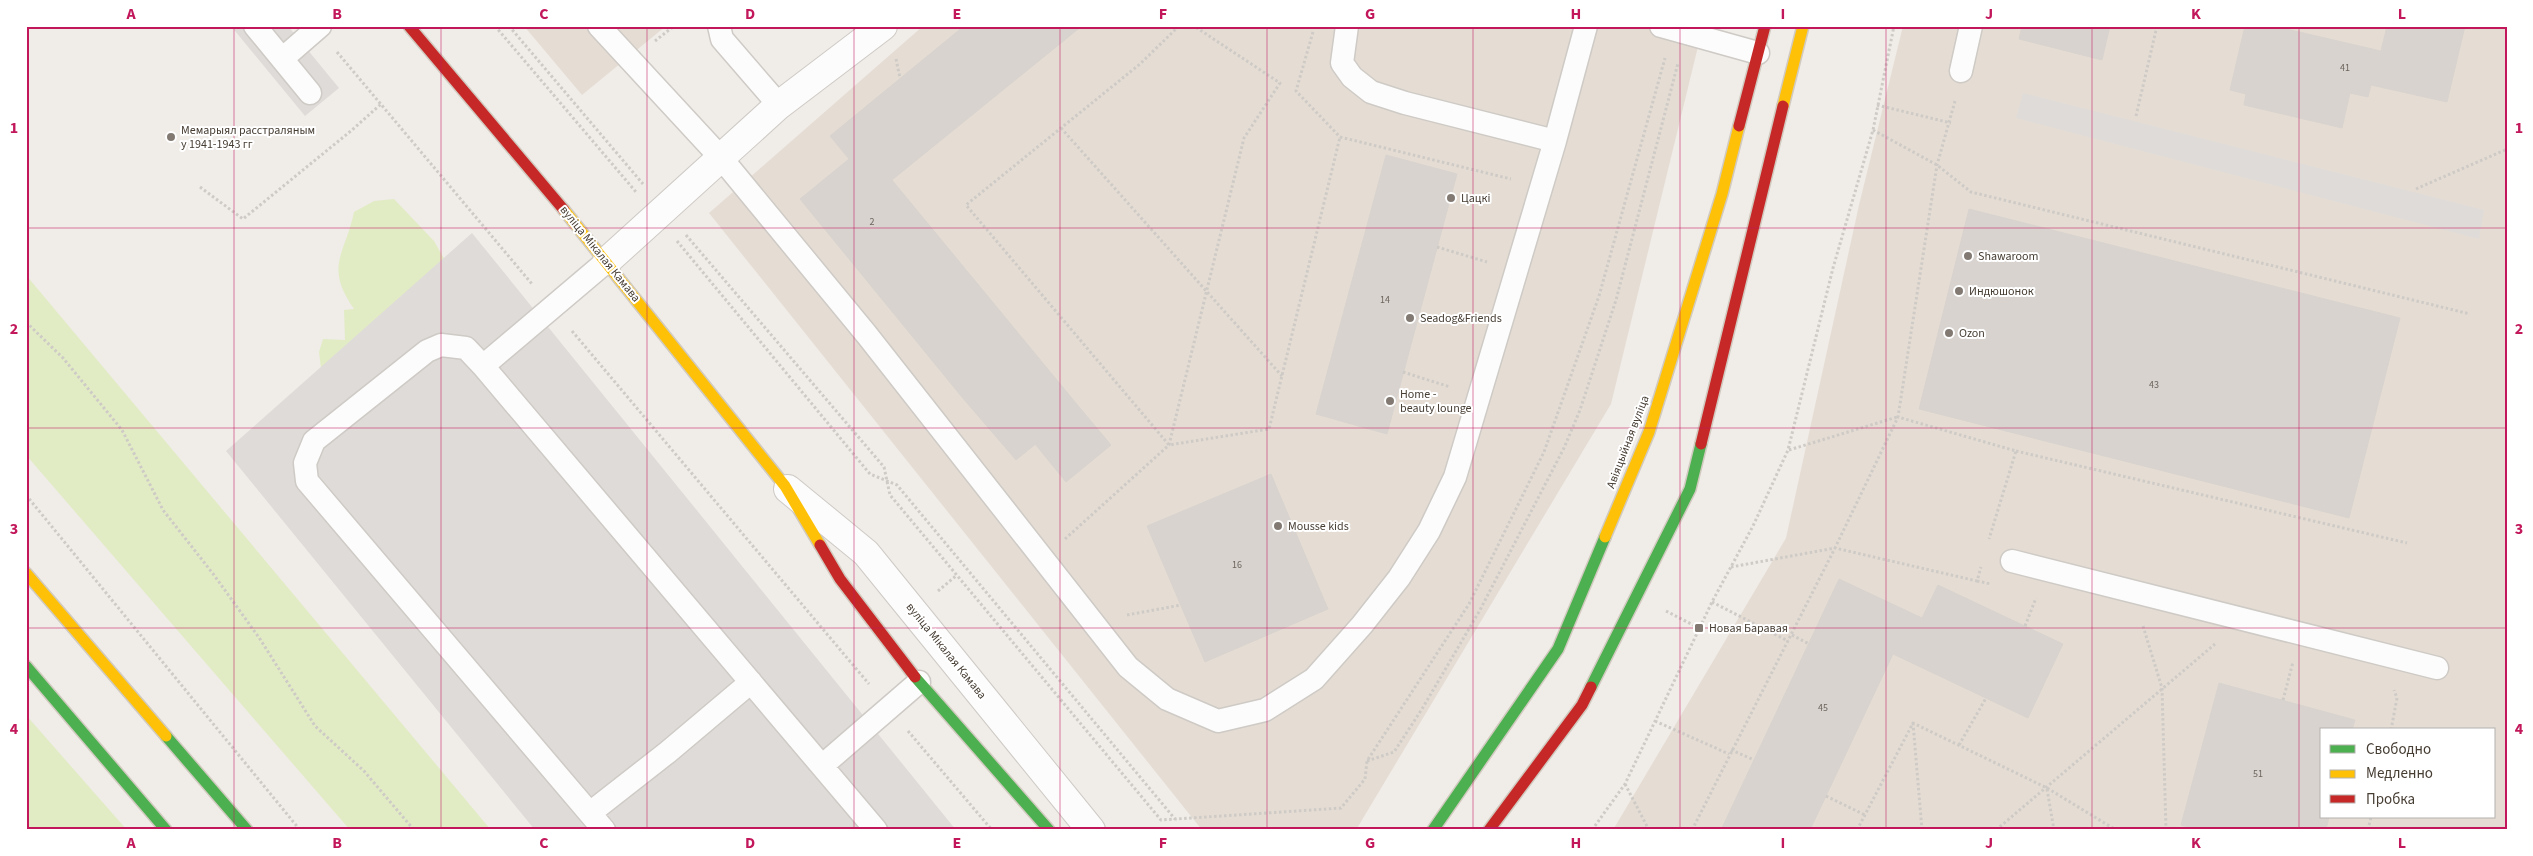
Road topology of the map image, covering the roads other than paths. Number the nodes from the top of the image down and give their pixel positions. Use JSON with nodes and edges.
{"nodes":[{"id":1,"x":255,"y":26,"type":"edge"},
{"id":2,"x":409,"y":26,"type":"edge"},
{"id":3,"x":599,"y":26,"type":"edge"},
{"id":4,"x":719,"y":26,"type":"edge"},
{"id":5,"x":883,"y":26,"type":"edge"},
{"id":6,"x":1347,"y":26,"type":"edge"},
{"id":7,"x":1586,"y":26,"type":"edge"},
{"id":8,"x":1765,"y":26,"type":"edge"},
{"id":9,"x":1803,"y":26,"type":"edge"},
{"id":10,"x":1971,"y":26,"type":"edge"},
{"id":11,"x":319,"y":27,"type":"edge"},
{"id":12,"x":1673,"y":29,"type":"edge"},
{"id":13,"x":1758,"y":53,"type":"junction"},
{"id":14,"x":282,"y":59,"type":"junction"},
{"id":15,"x":1962,"y":70,"type":"road end"},
{"id":16,"x":310,"y":93,"type":"dead end"},
{"id":17,"x":779,"y":104,"type":"junction"},
{"id":18,"x":1555,"y":141,"type":"junction"},
{"id":19,"x":722,"y":159,"type":"junction"},
{"id":20,"x":608,"y":261,"type":"junction"},
{"id":21,"x":483,"y":366,"type":"junction"},
{"id":22,"x":785,"y":486,"type":"junction"},
{"id":23,"x":2012,"y":561,"type":"dead end"},
{"id":24,"x":26,"y":573,"type":"edge"},
{"id":25,"x":26,"y":666,"type":"edge"},
{"id":26,"x":2437,"y":668,"type":"dead end"},
{"id":27,"x":751,"y":682,"type":"junction"},
{"id":28,"x":919,"y":682,"type":"junction"},
{"id":29,"x":823,"y":765,"type":"junction"},
{"id":30,"x":590,"y":813,"type":"junction"},
{"id":31,"x":166,"y":830,"type":"edge"},
{"id":32,"x":247,"y":830,"type":"edge"},
{"id":33,"x":604,"y":830,"type":"edge"},
{"id":34,"x":876,"y":830,"type":"edge"},
{"id":35,"x":1049,"y":830,"type":"edge"},
{"id":36,"x":1092,"y":830,"type":"edge"},
{"id":37,"x":1433,"y":830,"type":"edge"},
{"id":38,"x":1489,"y":830,"type":"edge"}],
"edges":[{"from":1,"to":14,"type":"lane"},
{"from":2,"to":20,"type":"main road","name":"вуліца Мікалая Камава"},
{"from":3,"to":19,"type":"lane"},
{"from":4,"to":17,"type":"lane"},
{"from":5,"to":17,"type":"street"},
{"from":6,"to":18,"type":"lane"},
{"from":7,"to":18,"type":"lane"},
{"from":8,"to":13,"type":"main road","name":"Авіяцыйная вуліца"},
{"from":9,"to":38,"type":"main road"},
{"from":10,"to":15,"type":"lane"},
{"from":11,"to":14,"type":"lane"},
{"from":12,"to":13,"type":"lane"},
{"from":13,"to":37,"type":"main road","name":"Авіяцыйная вуліца"},
{"from":14,"to":16,"type":"lane"},
{"from":17,"to":19,"type":"street"},
{"from":18,"to":19,"type":"lane"},
{"from":19,"to":20,"type":"street"},
{"from":20,"to":21,"type":"lane"},
{"from":20,"to":22,"type":"main road","name":"вуліца Мікалая Камава"},
{"from":21,"to":27,"type":"lane"},
{"from":21,"to":30,"type":"lane"},
{"from":22,"to":28,"type":"main road","name":"вуліца Мікалая Камава"},
{"from":22,"to":36,"type":"street","name":"вуліца Мікалая Камава"},
{"from":23,"to":26,"type":"lane"},
{"from":24,"to":32,"type":"main road"},
{"from":25,"to":31,"type":"main road"},
{"from":27,"to":29,"type":"lane"},
{"from":27,"to":30,"type":"lane"},
{"from":28,"to":29,"type":"lane"},
{"from":28,"to":35,"type":"main road","name":"вуліца Мікалая Камава"},
{"from":29,"to":34,"type":"lane"},
{"from":30,"to":33,"type":"lane"}]}
